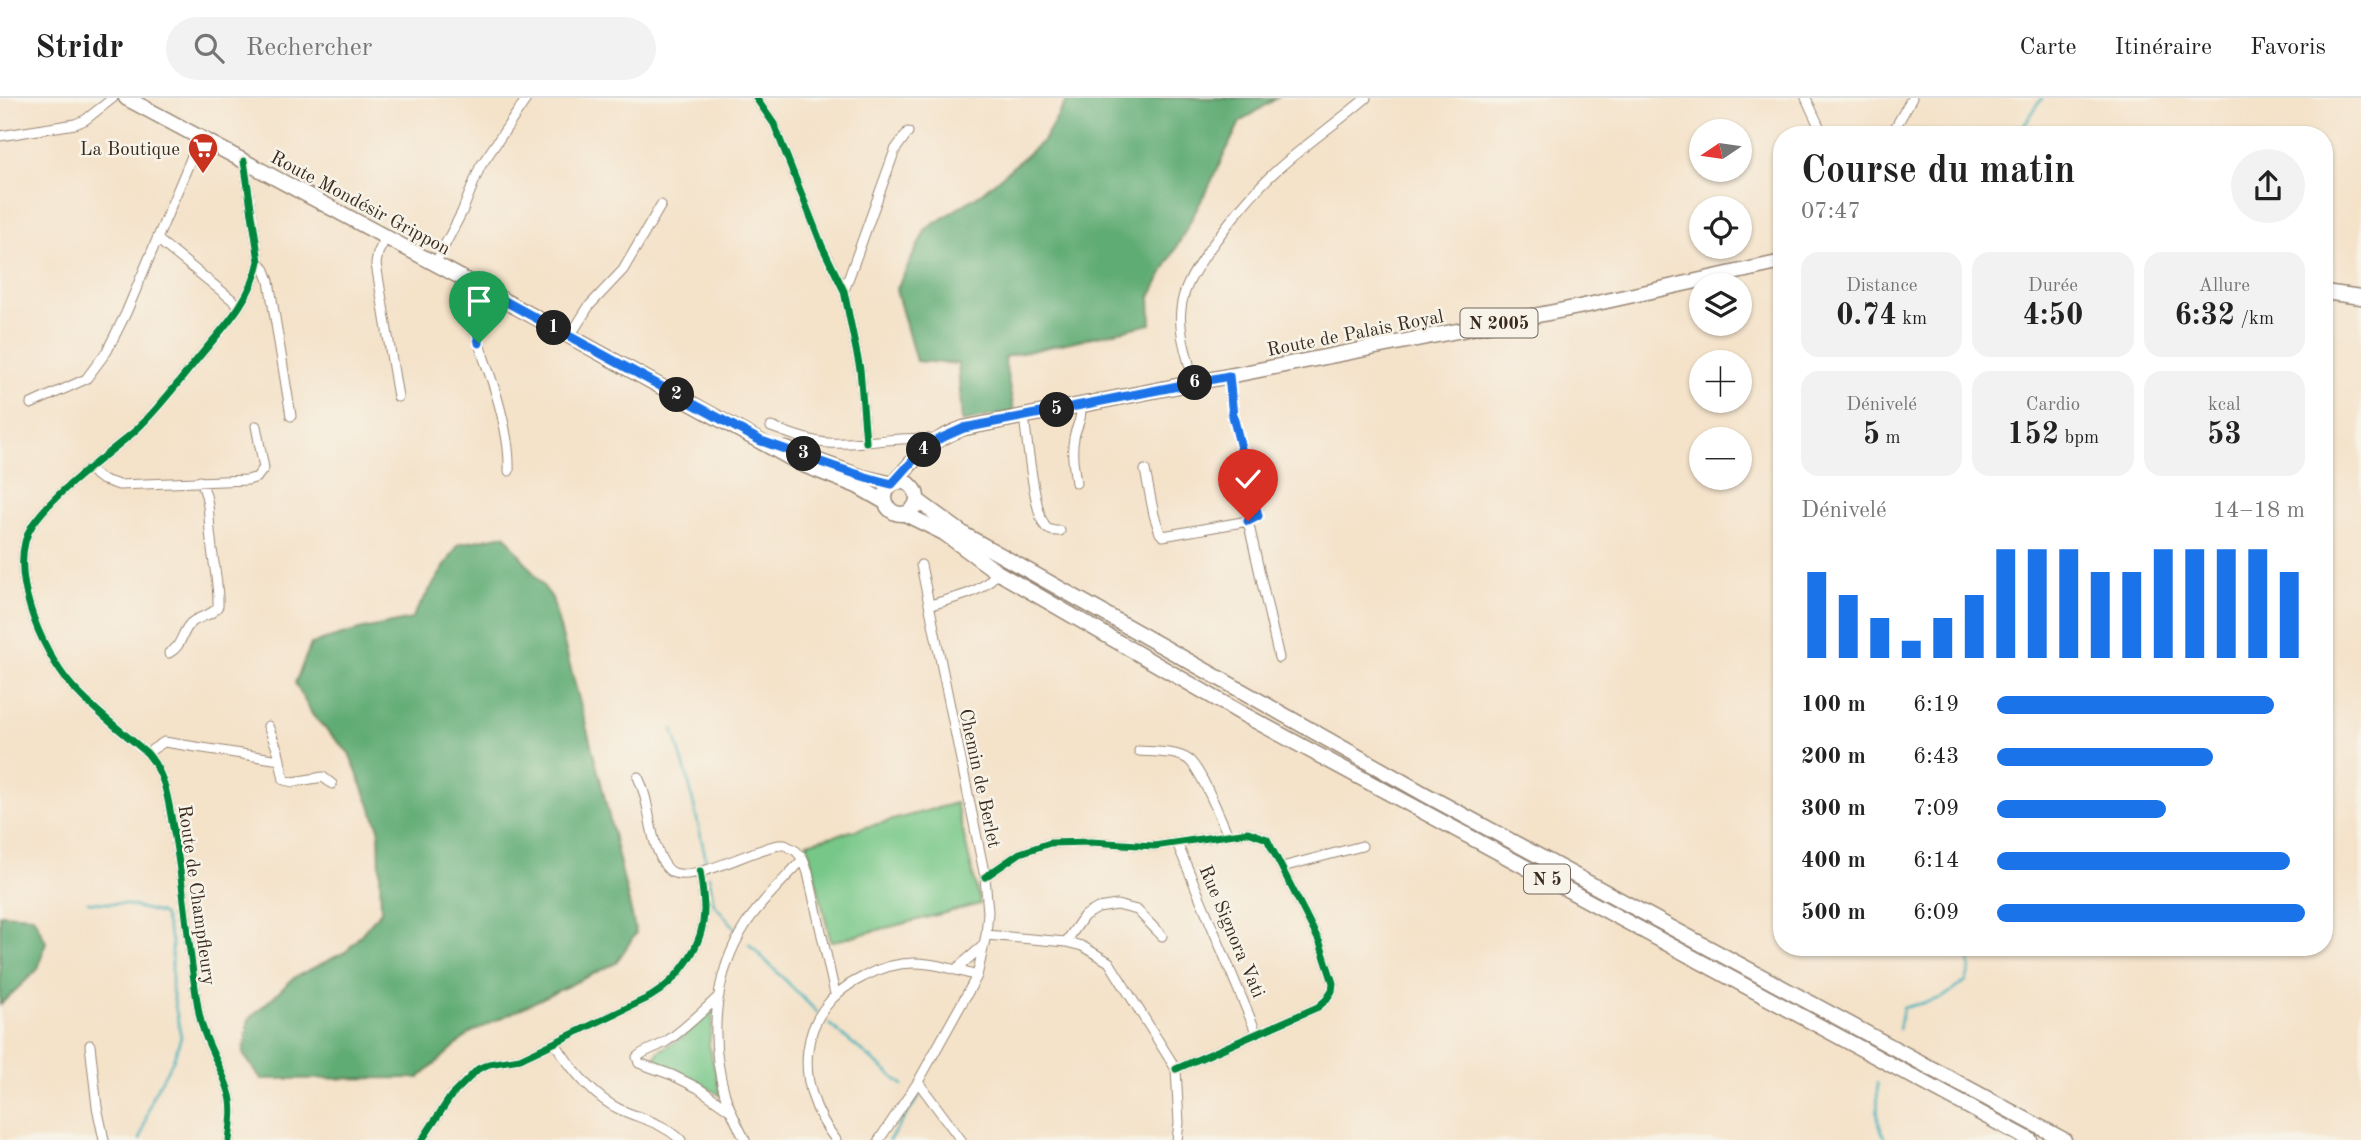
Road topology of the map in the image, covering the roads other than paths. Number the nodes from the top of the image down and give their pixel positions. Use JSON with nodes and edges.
{"nodes":[{"id":1,"x":113,"y":98,"type":"edge"},
{"id":2,"x":126,"y":98,"type":"edge"},
{"id":3,"x":527,"y":98,"type":"edge"},
{"id":4,"x":756,"y":98,"type":"edge"},
{"id":5,"x":1367,"y":98,"type":"edge"},
{"id":6,"x":1807,"y":98,"type":"edge"},
{"id":7,"x":1912,"y":98,"type":"edge"},
{"id":8,"x":1819,"y":126,"type":"edge"},
{"id":9,"x":1896,"y":126,"type":"edge"},
{"id":10,"x":908,"y":132,"type":"dead end"},
{"id":11,"x":0,"y":136,"type":"edge"},
{"id":12,"x":200,"y":137,"type":"junction"},
{"id":13,"x":244,"y":161,"type":"junction"},
{"id":14,"x":661,"y":205,"type":"dead end"},
{"id":15,"x":386,"y":237,"type":"junction"},
{"id":16,"x":157,"y":239,"type":"junction"},
{"id":17,"x":259,"y":261,"type":"junction"},
{"id":18,"x":1773,"y":263,"type":"edge"},
{"id":19,"x":435,"y":264,"type":"junction"},
{"id":20,"x":481,"y":288,"type":"junction"},
{"id":21,"x":844,"y":291,"type":"junction"},
{"id":22,"x":2333,"y":293,"type":"edge"},
{"id":23,"x":2361,"y":297,"type":"edge"},
{"id":24,"x":240,"y":306,"type":"junction"},
{"id":25,"x":570,"y":336,"type":"junction"},
{"id":26,"x":1229,"y":376,"type":"junction"},
{"id":27,"x":1194,"y":383,"type":"junction"},
{"id":28,"x":398,"y":397,"type":"dead end"},
{"id":29,"x":31,"y":404,"type":"dead end"},
{"id":30,"x":1080,"y":406,"type":"junction"},
{"id":31,"x":291,"y":416,"type":"dead end"},
{"id":32,"x":1024,"y":416,"type":"junction"},
{"id":33,"x":256,"y":426,"type":"dead end"},
{"id":34,"x":771,"y":427,"type":"dead end"},
{"id":35,"x":937,"y":440,"type":"junction"},
{"id":36,"x":761,"y":441,"type":"junction"},
{"id":37,"x":866,"y":442,"type":"junction"},
{"id":38,"x":88,"y":469,"type":"junction"},
{"id":39,"x":1145,"y":470,"type":"dead end"},
{"id":40,"x":509,"y":471,"type":"dead end"},
{"id":41,"x":200,"y":481,"type":"junction"},
{"id":42,"x":894,"y":483,"type":"junction"},
{"id":43,"x":1076,"y":483,"type":"dead end"},
{"id":44,"x":915,"y":494,"type":"junction"},
{"id":45,"x":885,"y":502,"type":"junction"},
{"id":46,"x":905,"y":514,"type":"junction"},
{"id":47,"x":1248,"y":521,"type":"junction"},
{"id":48,"x":1060,"y":531,"type":"dead end"},
{"id":49,"x":969,"y":537,"type":"junction"},
{"id":50,"x":921,"y":565,"type":"dead end"},
{"id":51,"x":997,"y":572,"type":"junction"},
{"id":52,"x":930,"y":605,"type":"junction"},
{"id":53,"x":169,"y":653,"type":"dead end"},
{"id":54,"x":1279,"y":658,"type":"dead end"},
{"id":55,"x":268,"y":726,"type":"dead end"},
{"id":56,"x":1139,"y":751,"type":"dead end"},
{"id":57,"x":148,"y":753,"type":"junction"},
{"id":58,"x":280,"y":760,"type":"junction"},
{"id":59,"x":638,"y":777,"type":"dead end"},
{"id":60,"x":332,"y":784,"type":"dead end"},
{"id":61,"x":1228,"y":835,"type":"junction"},
{"id":62,"x":1177,"y":843,"type":"junction"},
{"id":63,"x":1362,"y":846,"type":"dead end"},
{"id":64,"x":803,"y":859,"type":"junction"},
{"id":65,"x":1282,"y":867,"type":"junction"},
{"id":66,"x":700,"y":872,"type":"junction"},
{"id":67,"x":985,"y":877,"type":"junction"},
{"id":68,"x":1162,"y":936,"type":"dead end"},
{"id":69,"x":985,"y":940,"type":"junction"},
{"id":70,"x":1066,"y":942,"type":"junction"},
{"id":71,"x":955,"y":970,"type":"junction"},
{"id":72,"x":977,"y":975,"type":"junction"},
{"id":73,"x":835,"y":994,"type":"junction"},
{"id":74,"x":719,"y":996,"type":"junction"},
{"id":75,"x":1256,"y":1032,"type":"junction"},
{"id":76,"x":555,"y":1042,"type":"junction"},
{"id":77,"x":90,"y":1045,"type":"dead end"},
{"id":78,"x":1176,"y":1069,"type":"junction"},
{"id":79,"x":918,"y":1082,"type":"junction"},
{"id":80,"x":732,"y":1112,"type":"junction"},
{"id":81,"x":104,"y":1140,"type":"edge"},
{"id":82,"x":229,"y":1140,"type":"edge"},
{"id":83,"x":422,"y":1140,"type":"edge"},
{"id":84,"x":681,"y":1140,"type":"edge"},
{"id":85,"x":745,"y":1140,"type":"edge"},
{"id":86,"x":836,"y":1140,"type":"edge"},
{"id":87,"x":879,"y":1140,"type":"edge"},
{"id":88,"x":961,"y":1140,"type":"edge"},
{"id":89,"x":1177,"y":1140,"type":"edge"},
{"id":90,"x":2031,"y":1140,"type":"edge"},
{"id":91,"x":2064,"y":1140,"type":"edge"}],
"edges":[{"from":1,"to":11,"type":"street"},
{"from":2,"to":12,"type":"main road","name":"Route Mondésir Grippon","number":"N 5"},
{"from":3,"to":19,"type":"street"},
{"from":4,"to":21,"type":"street"},
{"from":5,"to":27,"type":"street"},
{"from":6,"to":8,"type":"street"},
{"from":7,"to":9,"type":"street"},
{"from":10,"to":21,"type":"street"},
{"from":12,"to":13,"type":"main road","name":"Route Mondésir Grippon","number":"N 5"},
{"from":12,"to":16,"type":"street"},
{"from":13,"to":15,"type":"main road","name":"Route Mondésir Grippon","number":"N 5"},
{"from":13,"to":17,"type":"street","name":"Route de Champfleury"},
{"from":14,"to":25,"type":"street"},
{"from":15,"to":19,"type":"main road","name":"Route Mondésir Grippon","number":"N 5"},
{"from":15,"to":28,"type":"street"},
{"from":16,"to":24,"type":"street"},
{"from":16,"to":29,"type":"street"},
{"from":17,"to":24,"type":"street","name":"Route de Champfleury"},
{"from":17,"to":31,"type":"street"},
{"from":18,"to":26,"type":"main road","name":"Route de Palais Royal","number":"N 2005"},
{"from":19,"to":20,"type":"main road","name":"Route Mondésir Grippon","number":"N 5"},
{"from":20,"to":25,"type":"main road","name":"Route Mondésir Grippon","number":"N 5"},
{"from":20,"to":40,"type":"street"},
{"from":21,"to":37,"type":"street"},
{"from":22,"to":23,"type":"main road"},
{"from":24,"to":38,"type":"street","name":"Route de Champfleury"},
{"from":25,"to":36,"type":"main road","name":"Route Mondésir Grippon","number":"N 5"},
{"from":26,"to":27,"type":"main road","name":"Route de Palais Royal","number":"N 2005"},
{"from":26,"to":47,"type":"street"},
{"from":27,"to":30,"type":"main road","name":"Route de Palais Royal","number":"N 2005"},
{"from":30,"to":32,"type":"main road","name":"Route de Palais Royal","number":"N 2005"},
{"from":30,"to":43,"type":"street"},
{"from":32,"to":35,"type":"main road","name":"Route de Palais Royal","number":"N 2005"},
{"from":32,"to":48,"type":"street"},
{"from":33,"to":41,"type":"street"},
{"from":34,"to":37,"type":"street"},
{"from":35,"to":37,"type":"street"},
{"from":35,"to":42,"type":"main road","name":"Route de Palais Royal","number":"N 2005"},
{"from":35,"to":44,"type":"main road"},
{"from":36,"to":42,"type":"main road","name":"Route Mondésir Grippon","number":"N 5"},
{"from":36,"to":45,"type":"main road","name":"Route Mondésir Grippon","number":"N 5"},
{"from":38,"to":41,"type":"street"},
{"from":38,"to":57,"type":"street","name":"Route de Champfleury"},
{"from":39,"to":47,"type":"street"},
{"from":41,"to":53,"type":"street"},
{"from":42,"to":44,"type":"main road","number":"N 5"},
{"from":42,"to":45,"type":"main road"},
{"from":44,"to":46,"type":"main road"},
{"from":44,"to":49,"type":"main road","number":"N 5"},
{"from":45,"to":46,"type":"main road","number":"N 5"},
{"from":46,"to":51,"type":"main road","number":"N 5"},
{"from":47,"to":54,"type":"street"},
{"from":49,"to":51,"type":"main road"},
{"from":49,"to":91,"type":"main road","number":"N 5"},
{"from":50,"to":52,"type":"street","name":"Chemin de Berlet"},
{"from":51,"to":52,"type":"street"},
{"from":51,"to":90,"type":"main road","number":"N 5"},
{"from":52,"to":67,"type":"street","name":"Chemin de Berlet"},
{"from":55,"to":58,"type":"street"},
{"from":56,"to":61,"type":"street"},
{"from":57,"to":58,"type":"street"},
{"from":57,"to":82,"type":"street","name":"Route de Champfleury"},
{"from":58,"to":60,"type":"street"},
{"from":59,"to":66,"type":"street"},
{"from":61,"to":62,"type":"street"},
{"from":61,"to":65,"type":"street"},
{"from":62,"to":67,"type":"street"},
{"from":62,"to":75,"type":"street","name":"Rue Signora Vati"},
{"from":63,"to":65,"type":"street"},
{"from":64,"to":66,"type":"street"},
{"from":64,"to":73,"type":"street"},
{"from":64,"to":74,"type":"street"},
{"from":65,"to":75,"type":"street"},
{"from":66,"to":76,"type":"street"},
{"from":67,"to":69,"type":"street","name":"Chemin de Berlet"},
{"from":68,"to":70,"type":"street"},
{"from":69,"to":70,"type":"street"},
{"from":69,"to":71,"type":"street"},
{"from":69,"to":72,"type":"street","name":"Chemin de Berlet"},
{"from":70,"to":78,"type":"street"},
{"from":71,"to":72,"type":"street"},
{"from":71,"to":73,"type":"street"},
{"from":72,"to":79,"type":"street","name":"Chemin de Berlet"},
{"from":73,"to":86,"type":"street"},
{"from":74,"to":80,"type":"street"},
{"from":74,"to":80,"type":"street"},
{"from":75,"to":78,"type":"street"},
{"from":76,"to":83,"type":"street"},
{"from":76,"to":84,"type":"street"},
{"from":77,"to":81,"type":"street"},
{"from":78,"to":89,"type":"street"},
{"from":79,"to":87,"type":"street","name":"Chemin de Berlet"},
{"from":79,"to":88,"type":"street"},
{"from":80,"to":85,"type":"street"}]}
